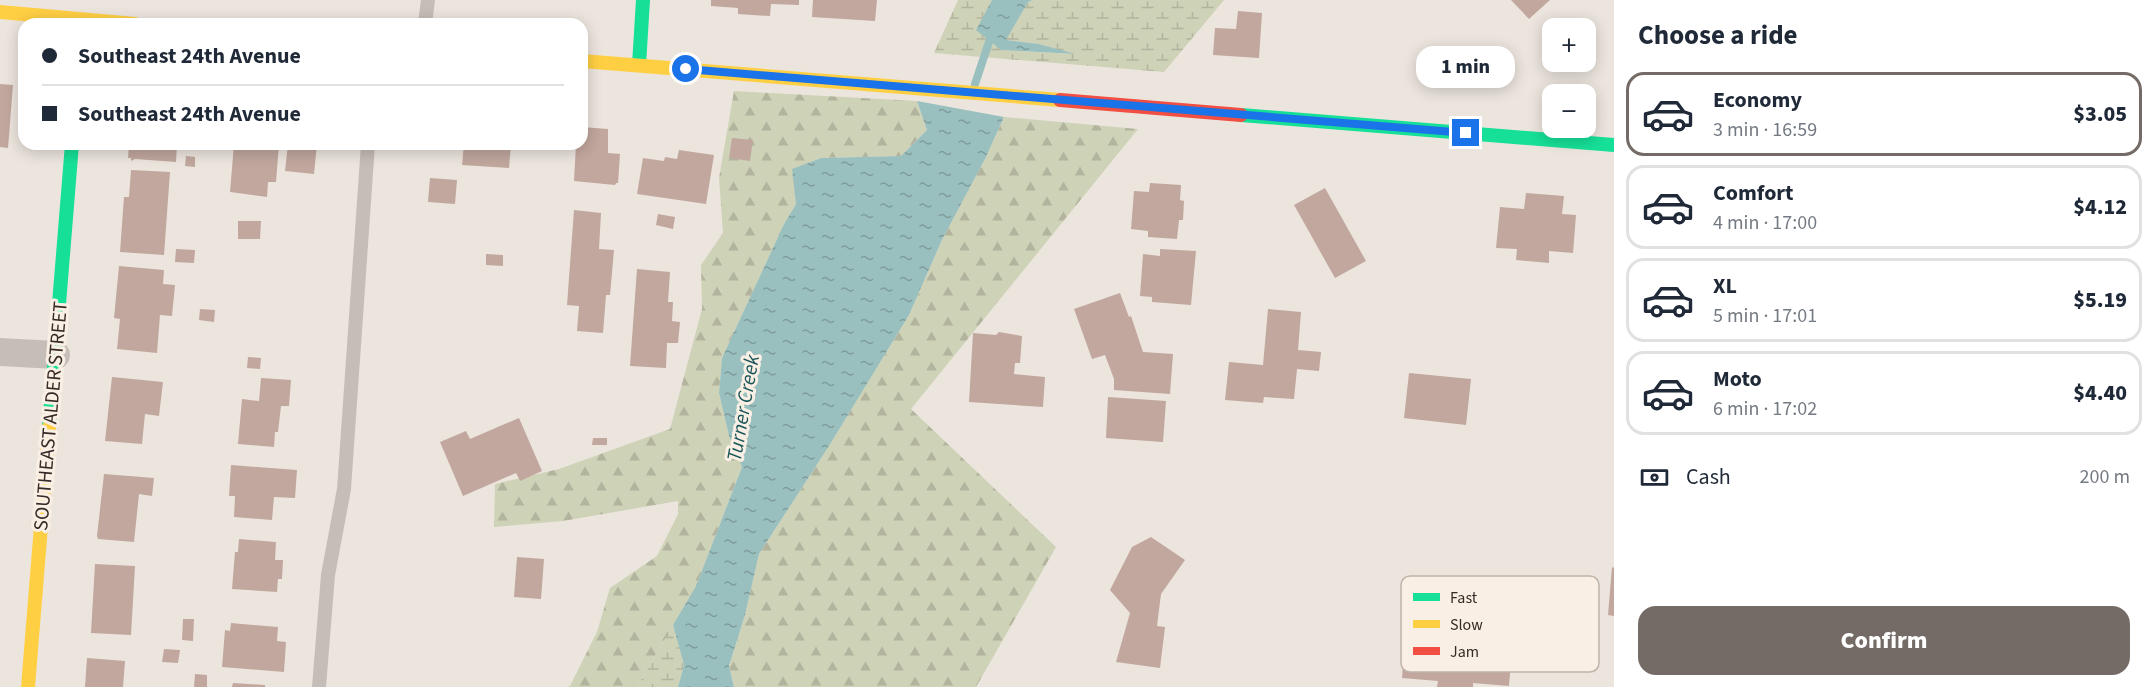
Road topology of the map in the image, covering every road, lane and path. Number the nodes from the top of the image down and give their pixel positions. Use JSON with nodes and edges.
{"nodes":[{"id":1,"x":428,"y":0,"type":"edge"},
{"id":2,"x":643,"y":0,"type":"edge"},
{"id":3,"x":0,"y":12,"type":"edge"},
{"id":4,"x":49,"y":18,"type":"edge"},
{"id":5,"x":426,"y":18,"type":"edge"},
{"id":6,"x":588,"y":61,"type":"edge"},
{"id":7,"x":639,"y":65,"type":"junction"},
{"id":8,"x":1614,"y":146,"type":"edge"},
{"id":9,"x":72,"y":150,"type":"edge"},
{"id":10,"x":368,"y":150,"type":"edge"},
{"id":11,"x":0,"y":352,"type":"edge"},
{"id":12,"x":56,"y":355,"type":"junction"},
{"id":13,"x":28,"y":687,"type":"edge"},
{"id":14,"x":319,"y":687,"type":"edge"}],
"edges":[{"from":1,"to":5,"type":"lane"},
{"from":2,"to":7,"type":"street"},
{"from":3,"to":4,"type":"street"},
{"from":6,"to":7,"type":"street"},
{"from":7,"to":8,"type":"street"},
{"from":9,"to":12,"type":"street","name":"SOUTHEAST ALDER STREET"},
{"from":10,"to":14,"type":"lane"},
{"from":11,"to":12,"type":"street"},
{"from":12,"to":13,"type":"street","name":"SOUTHEAST ALDER STREET"}]}
